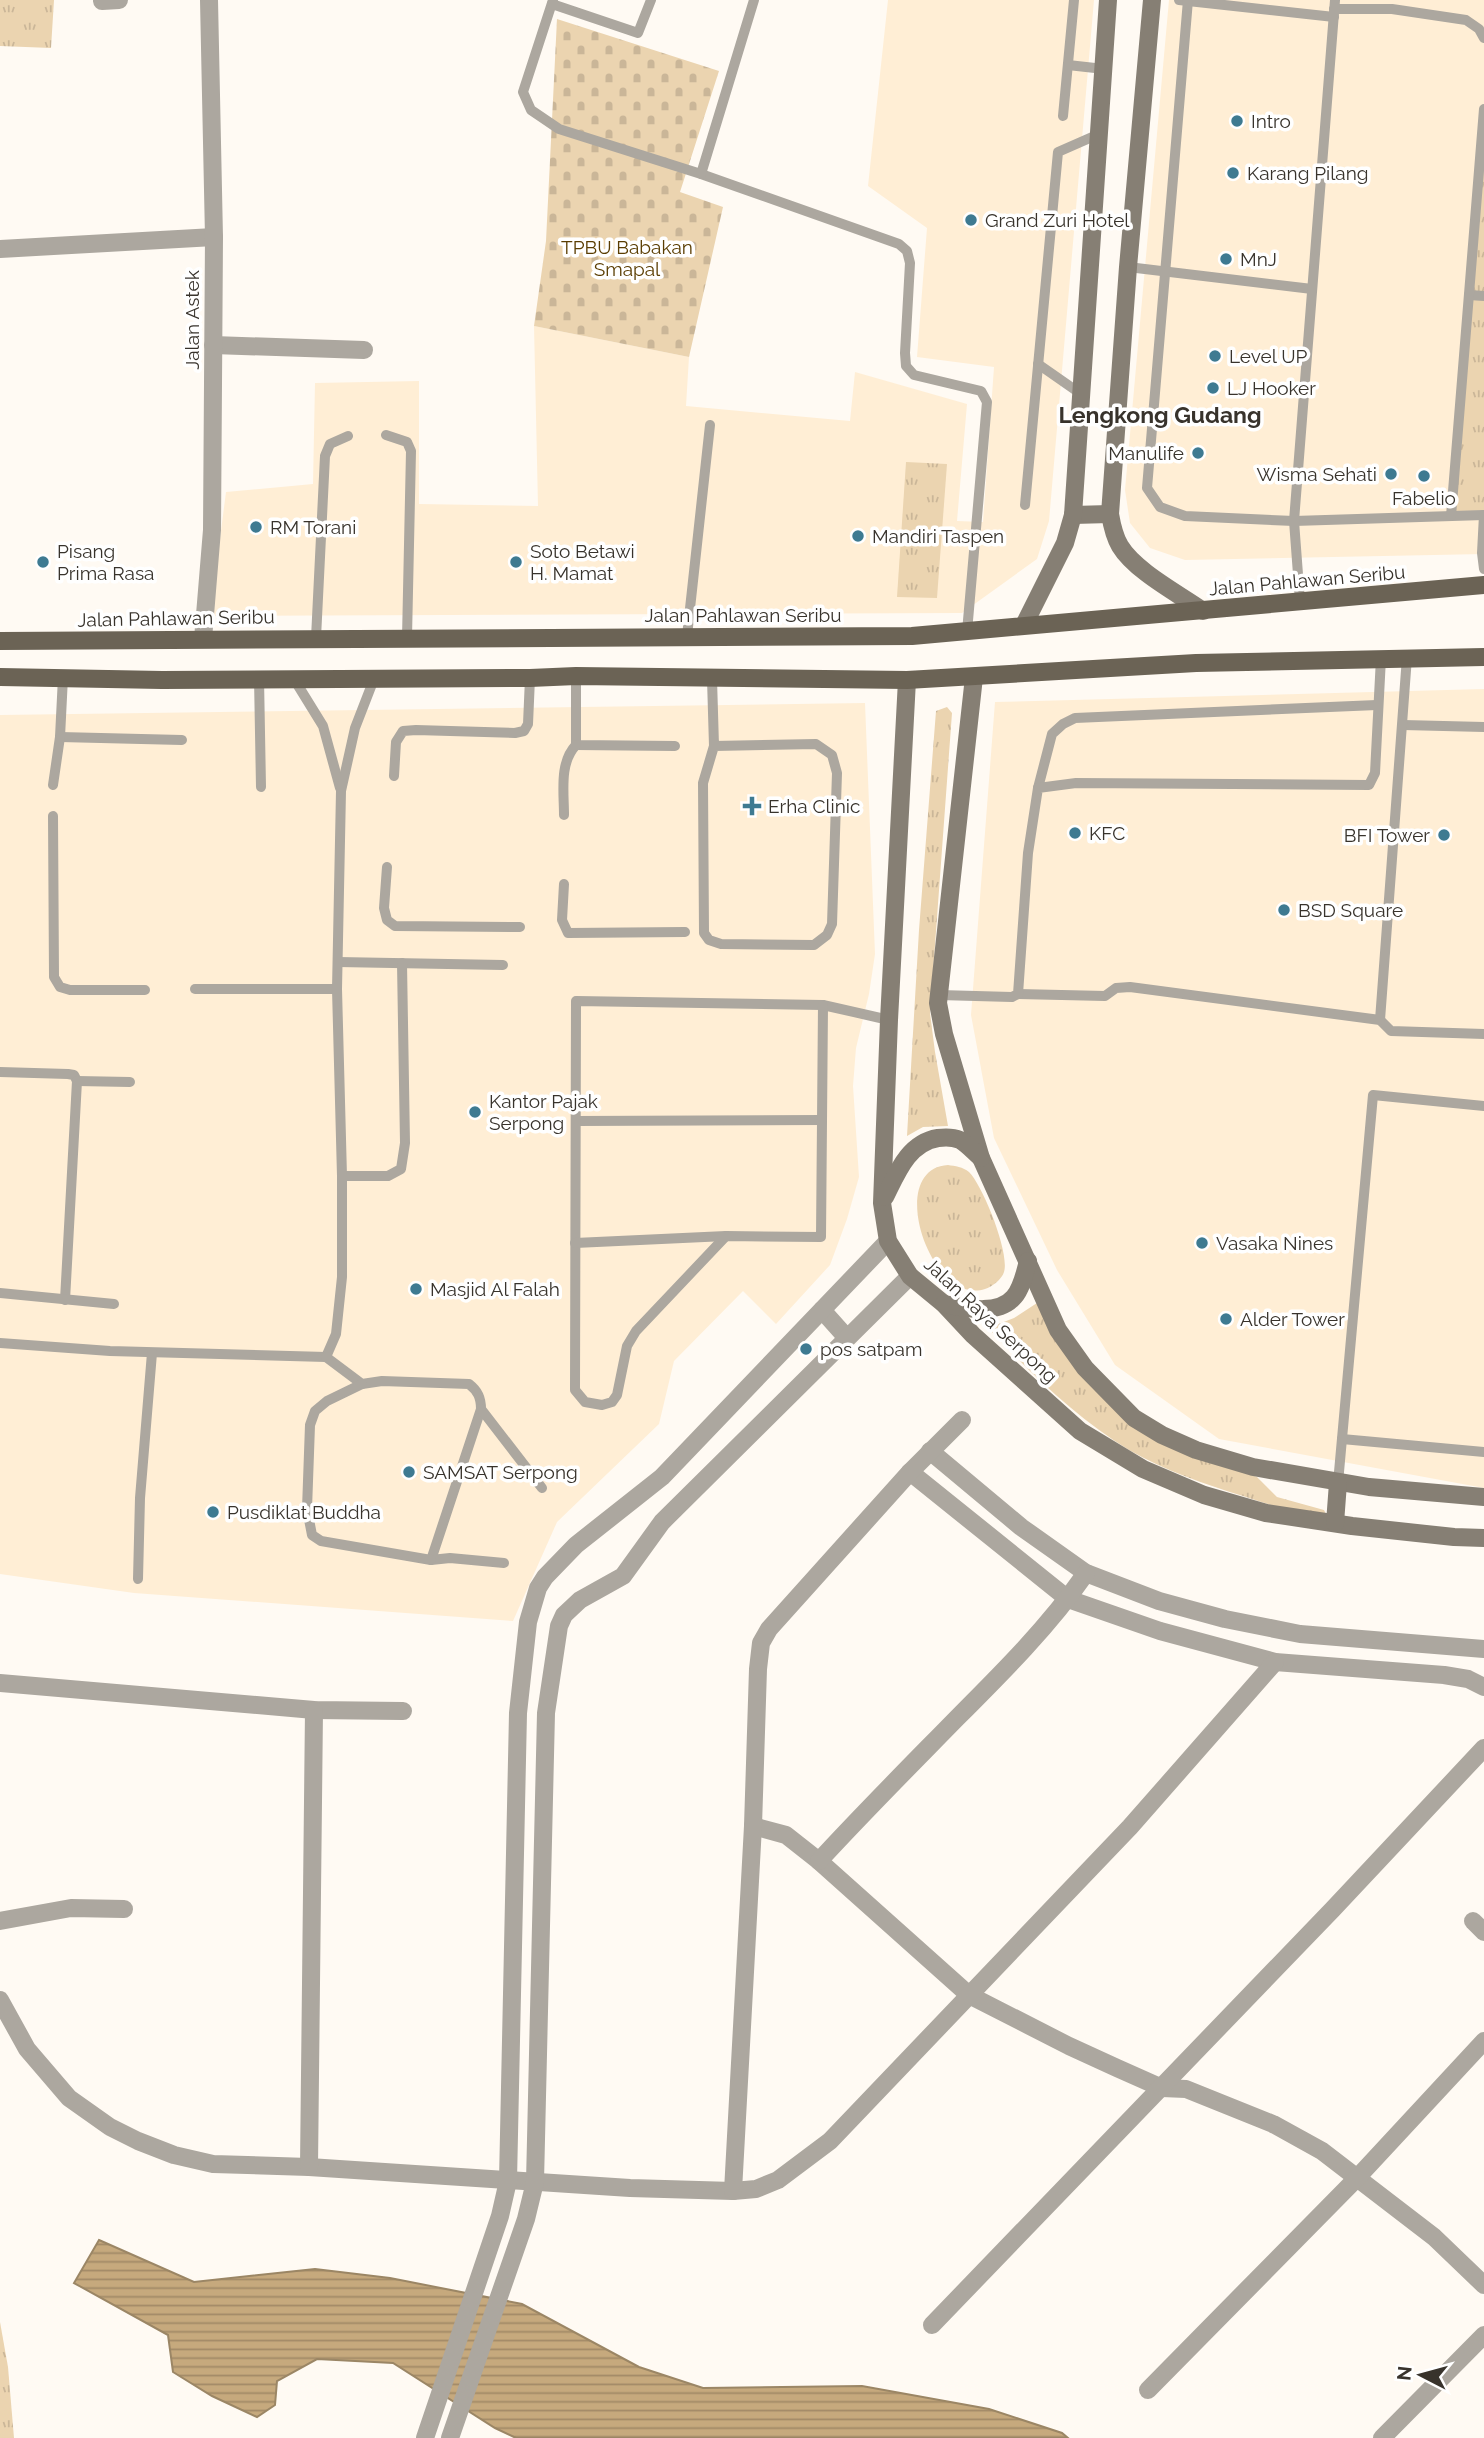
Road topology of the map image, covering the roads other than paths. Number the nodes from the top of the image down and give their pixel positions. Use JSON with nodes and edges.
{"nodes":[{"id":1,"x":120,"y":0,"type":"edge"},
{"id":2,"x":209,"y":0,"type":"edge"},
{"id":3,"x":650,"y":0,"type":"edge"},
{"id":4,"x":754,"y":0,"type":"edge"},
{"id":5,"x":1074,"y":0,"type":"edge"},
{"id":6,"x":1108,"y":0,"type":"edge"},
{"id":7,"x":1152,"y":0,"type":"edge"},
{"id":8,"x":1179,"y":0,"type":"edge"},
{"id":9,"x":1188,"y":0,"type":"edge"},
{"id":10,"x":102,"y":1,"type":"edge"},
{"id":11,"x":552,"y":2,"type":"edge"},
{"id":12,"x":1334,"y":9,"type":"edge"},
{"id":13,"x":1484,"y":38,"type":"edge"},
{"id":14,"x":1068,"y":65,"type":"junction"},
{"id":15,"x":1104,"y":69,"type":"junction"},
{"id":16,"x":1484,"y":109,"type":"edge"},
{"id":17,"x":1063,"y":116,"type":"dead end"},
{"id":18,"x":1099,"y":134,"type":"junction"},
{"id":19,"x":701,"y":174,"type":"junction"},
{"id":20,"x":214,"y":237,"type":"junction"},
{"id":21,"x":0,"y":249,"type":"edge"},
{"id":22,"x":1128,"y":267,"type":"junction"},
{"id":23,"x":1164,"y":273,"type":"junction"},
{"id":24,"x":1312,"y":289,"type":"junction"},
{"id":25,"x":1469,"y":295,"type":"junction"},
{"id":26,"x":1484,"y":296,"type":"edge"},
{"id":27,"x":213,"y":345,"type":"junction"},
{"id":28,"x":364,"y":350,"type":"dead end"},
{"id":29,"x":1038,"y":364,"type":"junction"},
{"id":30,"x":1082,"y":394,"type":"junction"},
{"id":31,"x":710,"y":425,"type":"dead end"},
{"id":32,"x":386,"y":435,"type":"dead end"},
{"id":33,"x":348,"y":436,"type":"dead end"},
{"id":34,"x":1024,"y":505,"type":"dead end"},
{"id":35,"x":1110,"y":514,"type":"junction"},
{"id":36,"x":1073,"y":515,"type":"junction"},
{"id":37,"x":1484,"y":515,"type":"edge"},
{"id":38,"x":1451,"y":516,"type":"junction"},
{"id":39,"x":1294,"y":521,"type":"junction"},
{"id":40,"x":1484,"y":569,"type":"edge"},
{"id":41,"x":1484,"y":585,"type":"edge"},
{"id":42,"x":1300,"y":601,"type":"junction"},
{"id":43,"x":1203,"y":611,"type":"junction"},
{"id":44,"x":1024,"y":625,"type":"junction"},
{"id":45,"x":967,"y":632,"type":"junction"},
{"id":46,"x":687,"y":636,"type":"junction"},
{"id":47,"x":316,"y":638,"type":"junction"},
{"id":48,"x":407,"y":638,"type":"junction"},
{"id":49,"x":203,"y":639,"type":"junction"},
{"id":50,"x":0,"y":641,"type":"edge"},
{"id":51,"x":1407,"y":657,"type":"junction"},
{"id":52,"x":1484,"y":657,"type":"edge"},
{"id":53,"x":1381,"y":658,"type":"junction"},
{"id":54,"x":576,"y":676,"type":"junction"},
{"id":55,"x":0,"y":677,"type":"edge"},
{"id":56,"x":63,"y":677,"type":"junction"},
{"id":57,"x":974,"y":677,"type":"junction"},
{"id":58,"x":259,"y":678,"type":"junction"},
{"id":59,"x":530,"y":678,"type":"junction"},
{"id":60,"x":712,"y":678,"type":"junction"},
{"id":61,"x":294,"y":679,"type":"junction"},
{"id":62,"x":374,"y":679,"type":"junction"},
{"id":63,"x":907,"y":680,"type":"junction"},
{"id":64,"x":1377,"y":705,"type":"junction"},
{"id":65,"x":1403,"y":725,"type":"junction"},
{"id":66,"x":1484,"y":727,"type":"edge"},
{"id":67,"x":60,"y":737,"type":"junction"},
{"id":68,"x":182,"y":740,"type":"dead end"},
{"id":69,"x":576,"y":745,"type":"junction"},
{"id":70,"x":675,"y":746,"type":"dead end"},
{"id":71,"x":713,"y":746,"type":"junction"},
{"id":72,"x":394,"y":776,"type":"dead end"},
{"id":73,"x":53,"y":785,"type":"dead end"},
{"id":74,"x":261,"y":787,"type":"dead end"},
{"id":75,"x":1038,"y":788,"type":"junction"},
{"id":76,"x":341,"y":791,"type":"junction"},
{"id":77,"x":564,"y":815,"type":"dead end"},
{"id":78,"x":53,"y":816,"type":"dead end"},
{"id":79,"x":387,"y":867,"type":"dead end"},
{"id":80,"x":564,"y":884,"type":"dead end"},
{"id":81,"x":520,"y":927,"type":"dead end"},
{"id":82,"x":685,"y":932,"type":"dead end"},
{"id":83,"x":338,"y":956,"type":"junction"},
{"id":84,"x":402,"y":963,"type":"junction"},
{"id":85,"x":503,"y":965,"type":"dead end"},
{"id":86,"x":195,"y":989,"type":"dead end"},
{"id":87,"x":337,"y":989,"type":"junction"},
{"id":88,"x":145,"y":990,"type":"dead end"},
{"id":89,"x":1018,"y":994,"type":"junction"},
{"id":90,"x":939,"y":995,"type":"junction"},
{"id":91,"x":823,"y":1004,"type":"junction"},
{"id":92,"x":889,"y":1020,"type":"junction"},
{"id":93,"x":1380,"y":1020,"type":"junction"},
{"id":94,"x":1484,"y":1034,"type":"edge"},
{"id":95,"x":0,"y":1072,"type":"edge"},
{"id":96,"x":77,"y":1081,"type":"junction"},
{"id":97,"x":130,"y":1082,"type":"dead end"},
{"id":98,"x":1484,"y":1106,"type":"edge"},
{"id":99,"x":822,"y":1120,"type":"junction"},
{"id":100,"x":576,"y":1121,"type":"junction"},
{"id":101,"x":981,"y":1158,"type":"junction"},
{"id":102,"x":342,"y":1176,"type":"junction"},
{"id":103,"x":882,"y":1203,"type":"junction"},
{"id":104,"x":726,"y":1236,"type":"junction"},
{"id":105,"x":888,"y":1241,"type":"junction"},
{"id":106,"x":575,"y":1243,"type":"junction"},
{"id":107,"x":1028,"y":1261,"type":"junction"},
{"id":108,"x":910,"y":1276,"type":"junction"},
{"id":109,"x":0,"y":1293,"type":"edge"},
{"id":110,"x":65,"y":1300,"type":"junction"},
{"id":111,"x":114,"y":1304,"type":"dead end"},
{"id":112,"x":944,"y":1304,"type":"junction"},
{"id":113,"x":821,"y":1310,"type":"junction"},
{"id":114,"x":847,"y":1338,"type":"junction"},
{"id":115,"x":0,"y":1343,"type":"edge"},
{"id":116,"x":152,"y":1353,"type":"junction"},
{"id":117,"x":326,"y":1357,"type":"junction"},
{"id":118,"x":362,"y":1384,"type":"junction"},
{"id":119,"x":481,"y":1409,"type":"junction"},
{"id":120,"x":962,"y":1420,"type":"dead end"},
{"id":121,"x":1342,"y":1439,"type":"junction"},
{"id":122,"x":930,"y":1451,"type":"junction"},
{"id":123,"x":1484,"y":1452,"type":"edge"},
{"id":124,"x":910,"y":1472,"type":"junction"},
{"id":125,"x":1338,"y":1483,"type":"junction"},
{"id":126,"x":542,"y":1488,"type":"dead end"},
{"id":127,"x":1484,"y":1497,"type":"edge"},
{"id":128,"x":1335,"y":1523,"type":"junction"},
{"id":129,"x":1484,"y":1538,"type":"edge"},
{"id":130,"x":431,"y":1560,"type":"junction"},
{"id":131,"x":504,"y":1563,"type":"dead end"},
{"id":132,"x":1086,"y":1573,"type":"junction"},
{"id":133,"x":138,"y":1579,"type":"dead end"},
{"id":134,"x":1068,"y":1599,"type":"junction"},
{"id":135,"x":1484,"y":1648,"type":"edge"},
{"id":136,"x":1275,"y":1662,"type":"junction"},
{"id":137,"x":0,"y":1683,"type":"edge"},
{"id":138,"x":1484,"y":1687,"type":"edge"},
{"id":139,"x":314,"y":1710,"type":"junction"},
{"id":140,"x":402,"y":1711,"type":"dead end"},
{"id":141,"x":1484,"y":1748,"type":"edge"},
{"id":142,"x":753,"y":1826,"type":"junction"},
{"id":143,"x":819,"y":1861,"type":"junction"},
{"id":144,"x":124,"y":1909,"type":"dead end"},
{"id":145,"x":0,"y":1921,"type":"edge"},
{"id":146,"x":969,"y":1995,"type":"junction"},
{"id":147,"x":0,"y":2000,"type":"edge"},
{"id":148,"x":1484,"y":2041,"type":"edge"},
{"id":149,"x":1161,"y":2088,"type":"junction"},
{"id":150,"x":309,"y":2167,"type":"junction"},
{"id":151,"x":1356,"y":2179,"type":"junction"},
{"id":152,"x":508,"y":2181,"type":"junction"},
{"id":153,"x":535,"y":2182,"type":"junction"},
{"id":154,"x":733,"y":2191,"type":"junction"},
{"id":155,"x":1484,"y":2285,"type":"edge"},
{"id":156,"x":932,"y":2325,"type":"dead end"},
{"id":157,"x":1484,"y":2335,"type":"edge"},
{"id":158,"x":1148,"y":2390,"type":"dead end"},
{"id":159,"x":425,"y":2438,"type":"edge"},
{"id":160,"x":450,"y":2438,"type":"edge"},
{"id":161,"x":1382,"y":2438,"type":"edge"}],
"edges":[{"from":1,"to":10,"type":"street"},
{"from":2,"to":20,"type":"street","name":"Jalan Astek"},
{"from":3,"to":11,"type":"lane"},
{"from":4,"to":19,"type":"lane"},
{"from":5,"to":14,"type":"lane"},
{"from":6,"to":15,"type":"main road"},
{"from":7,"to":22,"type":"main road"},
{"from":8,"to":9,"type":"lane"},
{"from":9,"to":12,"type":"lane"},
{"from":9,"to":23,"type":"lane"},
{"from":11,"to":19,"type":"lane"},
{"from":12,"to":13,"type":"lane"},
{"from":12,"to":24,"type":"lane"},
{"from":14,"to":15,"type":"lane"},
{"from":14,"to":17,"type":"lane"},
{"from":15,"to":18,"type":"main road"},
{"from":16,"to":25,"type":"lane"},
{"from":18,"to":29,"type":"lane"},
{"from":18,"to":30,"type":"main road"},
{"from":19,"to":45,"type":"lane"},
{"from":20,"to":21,"type":"street"},
{"from":20,"to":27,"type":"street","name":"Jalan Astek"},
{"from":22,"to":23,"type":"lane"},
{"from":22,"to":35,"type":"main road"},
{"from":23,"to":24,"type":"lane"},
{"from":23,"to":39,"type":"lane"},
{"from":24,"to":39,"type":"lane"},
{"from":25,"to":26,"type":"lane"},
{"from":25,"to":38,"type":"lane"},
{"from":27,"to":28,"type":"street"},
{"from":27,"to":49,"type":"street","name":"Jalan Astek"},
{"from":29,"to":30,"type":"lane"},
{"from":29,"to":34,"type":"lane"},
{"from":30,"to":36,"type":"main road"},
{"from":31,"to":46,"type":"lane"},
{"from":32,"to":48,"type":"lane"},
{"from":33,"to":47,"type":"lane"},
{"from":35,"to":36,"type":"main road"},
{"from":35,"to":43,"type":"main road"},
{"from":36,"to":44,"type":"main road"},
{"from":37,"to":38,"type":"lane"},
{"from":37,"to":40,"type":"lane"},
{"from":38,"to":39,"type":"lane"},
{"from":39,"to":42,"type":"lane"},
{"from":41,"to":42,"type":"main road","name":"Jalan Pahlawan Seribu"},
{"from":42,"to":43,"type":"main road","name":"Jalan Pahlawan Seribu"},
{"from":43,"to":44,"type":"main road","name":"Jalan Pahlawan Seribu"},
{"from":44,"to":45,"type":"main road","name":"Jalan Pahlawan Seribu"},
{"from":45,"to":46,"type":"main road","name":"Jalan Pahlawan Seribu"},
{"from":46,"to":48,"type":"main road","name":"Jalan Pahlawan Seribu"},
{"from":47,"to":48,"type":"main road","name":"Jalan Pahlawan Seribu"},
{"from":47,"to":49,"type":"main road","name":"Jalan Pahlawan Seribu"},
{"from":49,"to":50,"type":"main road","name":"Jalan Pahlawan Seribu"},
{"from":51,"to":52,"type":"main road"},
{"from":51,"to":53,"type":"main road"},
{"from":51,"to":65,"type":"lane"},
{"from":53,"to":57,"type":"main road"},
{"from":53,"to":64,"type":"lane"},
{"from":54,"to":59,"type":"main road"},
{"from":54,"to":60,"type":"main road"},
{"from":54,"to":69,"type":"lane"},
{"from":55,"to":56,"type":"main road"},
{"from":56,"to":58,"type":"main road"},
{"from":56,"to":67,"type":"lane"},
{"from":57,"to":63,"type":"main road"},
{"from":57,"to":90,"type":"main road","name":"Jalan Raya Serpong"},
{"from":58,"to":61,"type":"main road"},
{"from":58,"to":74,"type":"lane"},
{"from":59,"to":62,"type":"main road"},
{"from":59,"to":72,"type":"lane"},
{"from":60,"to":63,"type":"main road"},
{"from":60,"to":71,"type":"lane"},
{"from":61,"to":62,"type":"main road"},
{"from":61,"to":76,"type":"lane"},
{"from":62,"to":76,"type":"lane"},
{"from":63,"to":92,"type":"main road","name":"Jalan Raya Serpong"},
{"from":64,"to":75,"type":"lane"},
{"from":64,"to":75,"type":"lane"},
{"from":65,"to":66,"type":"lane"},
{"from":65,"to":93,"type":"lane"},
{"from":67,"to":68,"type":"lane"},
{"from":67,"to":73,"type":"lane"},
{"from":69,"to":70,"type":"lane"},
{"from":69,"to":77,"type":"lane"},
{"from":71,"to":71,"type":"lane"},
{"from":75,"to":89,"type":"lane"},
{"from":76,"to":83,"type":"lane"},
{"from":78,"to":88,"type":"lane"},
{"from":79,"to":81,"type":"lane"},
{"from":80,"to":82,"type":"lane"},
{"from":83,"to":84,"type":"lane"},
{"from":83,"to":87,"type":"lane"},
{"from":84,"to":85,"type":"lane"},
{"from":84,"to":102,"type":"lane"},
{"from":86,"to":87,"type":"lane"},
{"from":87,"to":102,"type":"lane"},
{"from":89,"to":90,"type":"lane"},
{"from":89,"to":93,"type":"lane"},
{"from":90,"to":101,"type":"main road","name":"Jalan Raya Serpong"},
{"from":91,"to":92,"type":"lane"},
{"from":91,"to":99,"type":"lane"},
{"from":91,"to":100,"type":"lane"},
{"from":92,"to":103,"type":"main road","name":"Jalan Raya Serpong"},
{"from":93,"to":94,"type":"lane"},
{"from":95,"to":96,"type":"lane"},
{"from":96,"to":97,"type":"lane"},
{"from":96,"to":110,"type":"lane"},
{"from":98,"to":121,"type":"lane"},
{"from":99,"to":100,"type":"lane"},
{"from":99,"to":104,"type":"lane"},
{"from":100,"to":106,"type":"lane"},
{"from":101,"to":103,"type":"main road"},
{"from":101,"to":107,"type":"main road","name":"Jalan Raya Serpong"},
{"from":102,"to":117,"type":"lane"},
{"from":103,"to":105,"type":"main road","name":"Jalan Raya Serpong"},
{"from":104,"to":106,"type":"lane"},
{"from":104,"to":106,"type":"lane"},
{"from":105,"to":108,"type":"main road","name":"Jalan Raya Serpong"},
{"from":105,"to":113,"type":"street"},
{"from":107,"to":112,"type":"main road"},
{"from":107,"to":125,"type":"main road","name":"Jalan Raya Serpong"},
{"from":108,"to":112,"type":"main road","name":"Jalan Raya Serpong"},
{"from":108,"to":114,"type":"street"},
{"from":109,"to":110,"type":"lane"},
{"from":110,"to":111,"type":"lane"},
{"from":112,"to":128,"type":"main road","name":"Jalan Raya Serpong"},
{"from":113,"to":114,"type":"street"},
{"from":113,"to":152,"type":"street"},
{"from":114,"to":153,"type":"street"},
{"from":115,"to":116,"type":"lane"},
{"from":116,"to":117,"type":"lane"},
{"from":116,"to":133,"type":"lane"},
{"from":117,"to":118,"type":"lane"},
{"from":118,"to":119,"type":"lane"},
{"from":118,"to":130,"type":"lane"},
{"from":119,"to":126,"type":"lane"},
{"from":119,"to":130,"type":"lane"},
{"from":120,"to":122,"type":"street"},
{"from":121,"to":123,"type":"lane"},
{"from":121,"to":125,"type":"lane"},
{"from":122,"to":124,"type":"street"},
{"from":122,"to":132,"type":"street"},
{"from":124,"to":134,"type":"street"},
{"from":124,"to":142,"type":"street"},
{"from":125,"to":127,"type":"main road","name":"Jalan Raya Serpong"},
{"from":125,"to":128,"type":"main road"},
{"from":128,"to":129,"type":"main road","name":"Jalan Raya Serpong"},
{"from":130,"to":131,"type":"lane"},
{"from":132,"to":134,"type":"street"},
{"from":132,"to":135,"type":"street"},
{"from":134,"to":136,"type":"street"},
{"from":134,"to":143,"type":"street"},
{"from":136,"to":138,"type":"street"},
{"from":136,"to":146,"type":"street"},
{"from":137,"to":139,"type":"street"},
{"from":139,"to":140,"type":"street"},
{"from":139,"to":150,"type":"street"},
{"from":141,"to":149,"type":"street"},
{"from":142,"to":143,"type":"street"},
{"from":142,"to":154,"type":"street"},
{"from":143,"to":146,"type":"street"},
{"from":144,"to":145,"type":"street"},
{"from":146,"to":149,"type":"street"},
{"from":146,"to":154,"type":"street"},
{"from":147,"to":150,"type":"street"},
{"from":148,"to":151,"type":"street"},
{"from":149,"to":151,"type":"street"},
{"from":149,"to":156,"type":"street"},
{"from":150,"to":152,"type":"street"},
{"from":151,"to":155,"type":"street"},
{"from":151,"to":158,"type":"street"},
{"from":152,"to":153,"type":"street"},
{"from":152,"to":159,"type":"street"},
{"from":153,"to":154,"type":"street"},
{"from":153,"to":160,"type":"street"},
{"from":157,"to":161,"type":"street"}]}
